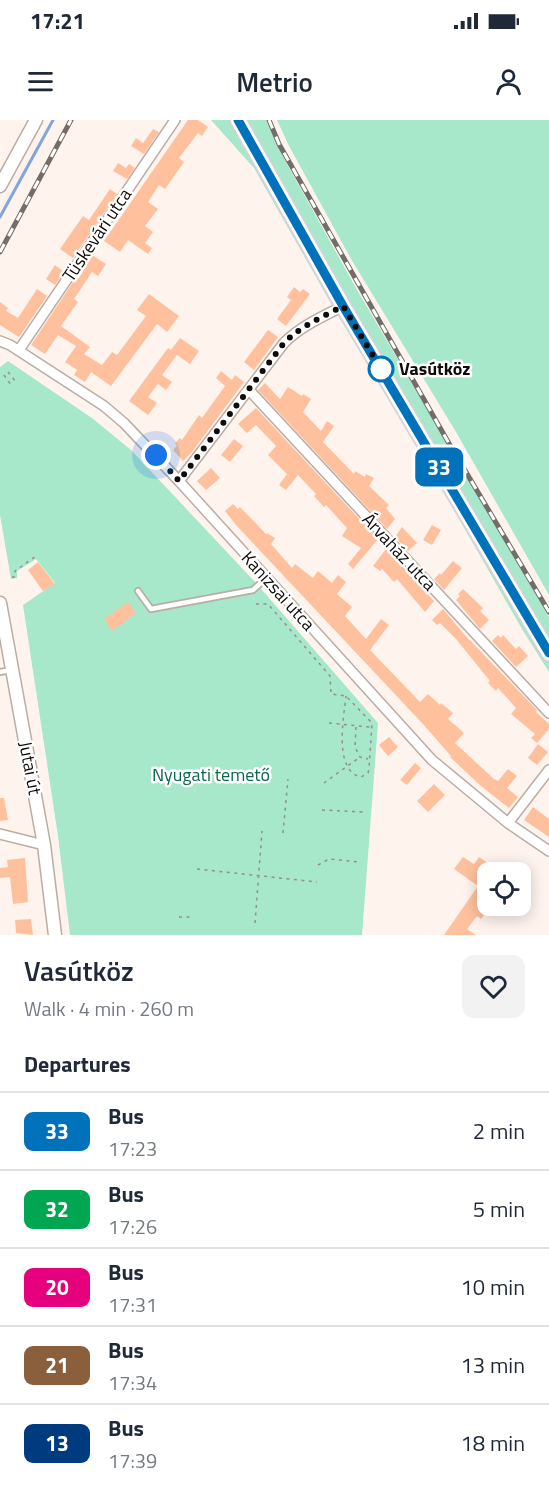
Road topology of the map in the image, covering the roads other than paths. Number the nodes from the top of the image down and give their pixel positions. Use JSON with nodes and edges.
{"nodes":[{"id":1,"x":36,"y":120,"type":"edge"},
{"id":2,"x":175,"y":120,"type":"edge"},
{"id":3,"x":238,"y":120,"type":"edge"},
{"id":4,"x":0,"y":186,"type":"edge"},
{"id":5,"x":343,"y":306,"type":"junction"},
{"id":6,"x":0,"y":341,"type":"edge"},
{"id":7,"x":19,"y":350,"type":"junction"},
{"id":8,"x":249,"y":390,"type":"junction"},
{"id":9,"x":179,"y":481,"type":"junction"},
{"id":10,"x":266,"y":578,"type":"junction"},
{"id":11,"x":138,"y":591,"type":"dead end"},
{"id":12,"x":0,"y":603,"type":"edge"},
{"id":13,"x":2,"y":622,"type":"edge"},
{"id":14,"x":549,"y":653,"type":"edge"},
{"id":15,"x":5,"y":671,"type":"edge"},
{"id":16,"x":549,"y":714,"type":"edge"},
{"id":17,"x":549,"y":770,"type":"edge"},
{"id":18,"x":508,"y":823,"type":"junction"},
{"id":19,"x":0,"y":834,"type":"edge"},
{"id":20,"x":44,"y":845,"type":"junction"},
{"id":21,"x":549,"y":850,"type":"edge"},
{"id":22,"x":55,"y":935,"type":"edge"}],
"edges":[{"from":1,"to":4,"type":"street"},
{"from":2,"to":7,"type":"street","name":"Tüskevári utca"},
{"from":3,"to":5,"type":"main road"},
{"from":5,"to":8,"type":"street"},
{"from":5,"to":14,"type":"main road"},
{"from":6,"to":7,"type":"street","name":"Kanizsai utca"},
{"from":7,"to":9,"type":"street","name":"Kanizsai utca"},
{"from":8,"to":9,"type":"street"},
{"from":8,"to":16,"type":"street","name":"Árvaház utca"},
{"from":9,"to":10,"type":"street","name":"Kanizsai utca"},
{"from":10,"to":11,"type":"lane"},
{"from":10,"to":18,"type":"street","name":"Kanizsai utca"},
{"from":12,"to":13,"type":"street","name":"Jutai út"},
{"from":13,"to":15,"type":"street","name":"Jutai út"},
{"from":15,"to":20,"type":"street","name":"Jutai út"},
{"from":17,"to":18,"type":"street"},
{"from":18,"to":21,"type":"street","name":"Kanizsai utca"},
{"from":19,"to":20,"type":"street"},
{"from":20,"to":22,"type":"street","name":"Jutai út"}]}
